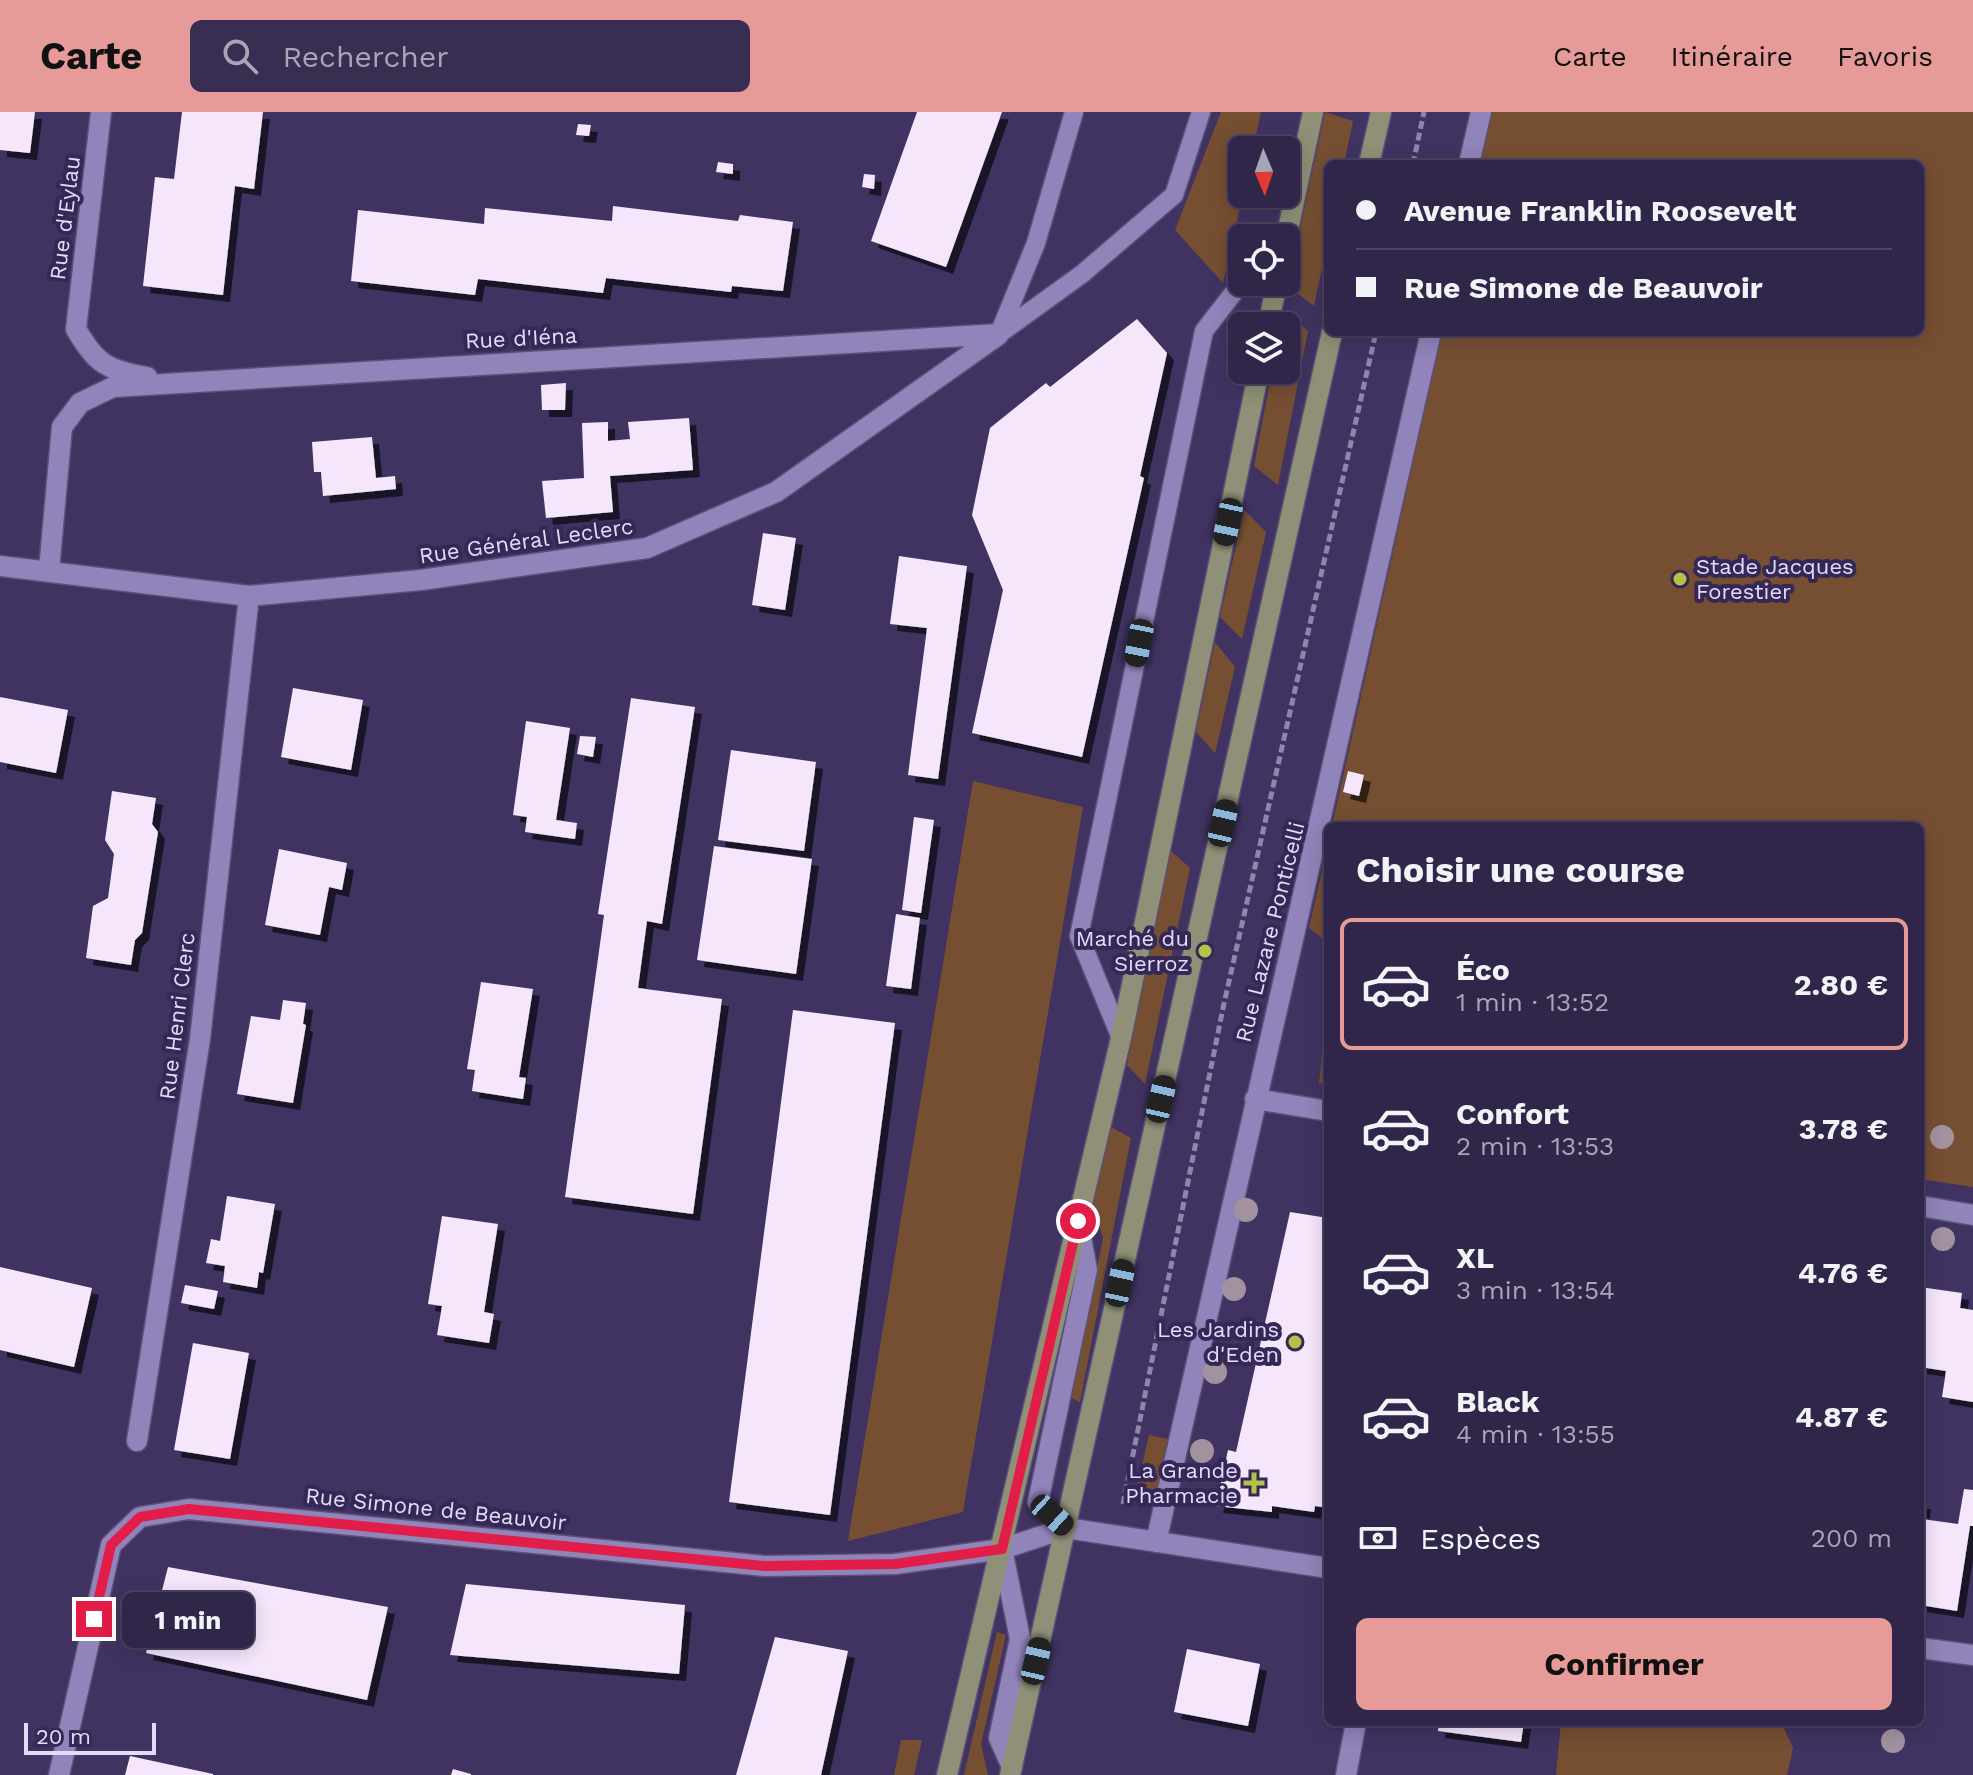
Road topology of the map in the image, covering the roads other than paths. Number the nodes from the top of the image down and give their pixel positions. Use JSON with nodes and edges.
{"nodes":[{"id":1,"x":101,"y":112,"type":"edge"},
{"id":2,"x":1074,"y":112,"type":"edge"},
{"id":3,"x":1201,"y":112,"type":"edge"},
{"id":4,"x":1313,"y":112,"type":"edge"},
{"id":5,"x":1381,"y":112,"type":"edge"},
{"id":6,"x":1481,"y":112,"type":"edge"},
{"id":7,"x":1370,"y":160,"type":"edge"},
{"id":8,"x":1470,"y":160,"type":"edge"},
{"id":9,"x":1289,"y":224,"type":"edge"},
{"id":10,"x":1231,"y":296,"type":"edge"},
{"id":11,"x":999,"y":334,"type":"junction"},
{"id":12,"x":1331,"y":336,"type":"edge"},
{"id":13,"x":1430,"y":336,"type":"edge"},
{"id":14,"x":178,"y":382,"type":"junction"},
{"id":15,"x":1256,"y":384,"type":"edge"},
{"id":16,"x":0,"y":566,"type":"edge"},
{"id":17,"x":49,"y":570,"type":"junction"},
{"id":18,"x":249,"y":596,"type":"junction"},
{"id":19,"x":1121,"y":1038,"type":"junction"},
{"id":20,"x":1255,"y":1099,"type":"junction"},
{"id":21,"x":1324,"y":1110,"type":"edge"},
{"id":22,"x":1924,"y":1207,"type":"edge"},
{"id":23,"x":1973,"y":1215,"type":"edge"},
{"id":24,"x":1078,"y":1221,"type":"junction"},
{"id":25,"x":137,"y":1441,"type":"dead end"},
{"id":26,"x":1066,"y":1528,"type":"junction"},
{"id":27,"x":1156,"y":1542,"type":"junction"},
{"id":28,"x":1002,"y":1549,"type":"junction"},
{"id":29,"x":1324,"y":1567,"type":"edge"},
{"id":30,"x":1924,"y":1649,"type":"edge"},
{"id":31,"x":1973,"y":1655,"type":"edge"},
{"id":32,"x":1355,"y":1726,"type":"edge"},
{"id":33,"x":1011,"y":1771,"type":"edge"},
{"id":34,"x":59,"y":1775,"type":"edge"},
{"id":35,"x":947,"y":1775,"type":"edge"},
{"id":36,"x":1346,"y":1775,"type":"edge"}],
"edges":[{"from":1,"to":14,"type":"street","name":"Rue d'Eylau"},
{"from":2,"to":11,"type":"lane"},
{"from":3,"to":11,"type":"lane"},
{"from":4,"to":9,"type":"main road"},
{"from":5,"to":7,"type":"main road"},
{"from":6,"to":8,"type":"street"},
{"from":10,"to":19,"type":"lane"},
{"from":11,"to":14,"type":"street","name":"Rue d'Iéna"},
{"from":11,"to":18,"type":"street","name":"Rue Général Leclerc"},
{"from":12,"to":26,"type":"main road"},
{"from":13,"to":20,"type":"street","name":"Rue Lazare Ponticelli"},
{"from":14,"to":17,"type":"street","name":"Rue d'Iéna"},
{"from":15,"to":19,"type":"main road"},
{"from":16,"to":17,"type":"street","name":"Rue Général Leclerc"},
{"from":17,"to":18,"type":"street","name":"Rue Général Leclerc"},
{"from":18,"to":25,"type":"street","name":"Rue Henri Clerc"},
{"from":19,"to":24,"type":"main road"},
{"from":20,"to":21,"type":"street"},
{"from":20,"to":27,"type":"street","name":"Rue Lazare Ponticelli"},
{"from":22,"to":23,"type":"street"},
{"from":24,"to":26,"type":"street"},
{"from":24,"to":28,"type":"main road"},
{"from":26,"to":27,"type":"street"},
{"from":26,"to":28,"type":"street","name":"Rue Simone de Beauvoir"},
{"from":26,"to":33,"type":"main road"},
{"from":27,"to":29,"type":"street"},
{"from":28,"to":33,"type":"street"},
{"from":28,"to":34,"type":"street","name":"Rue Simone de Beauvoir"},
{"from":28,"to":35,"type":"main road"},
{"from":30,"to":31,"type":"street"},
{"from":32,"to":36,"type":"street"}]}
